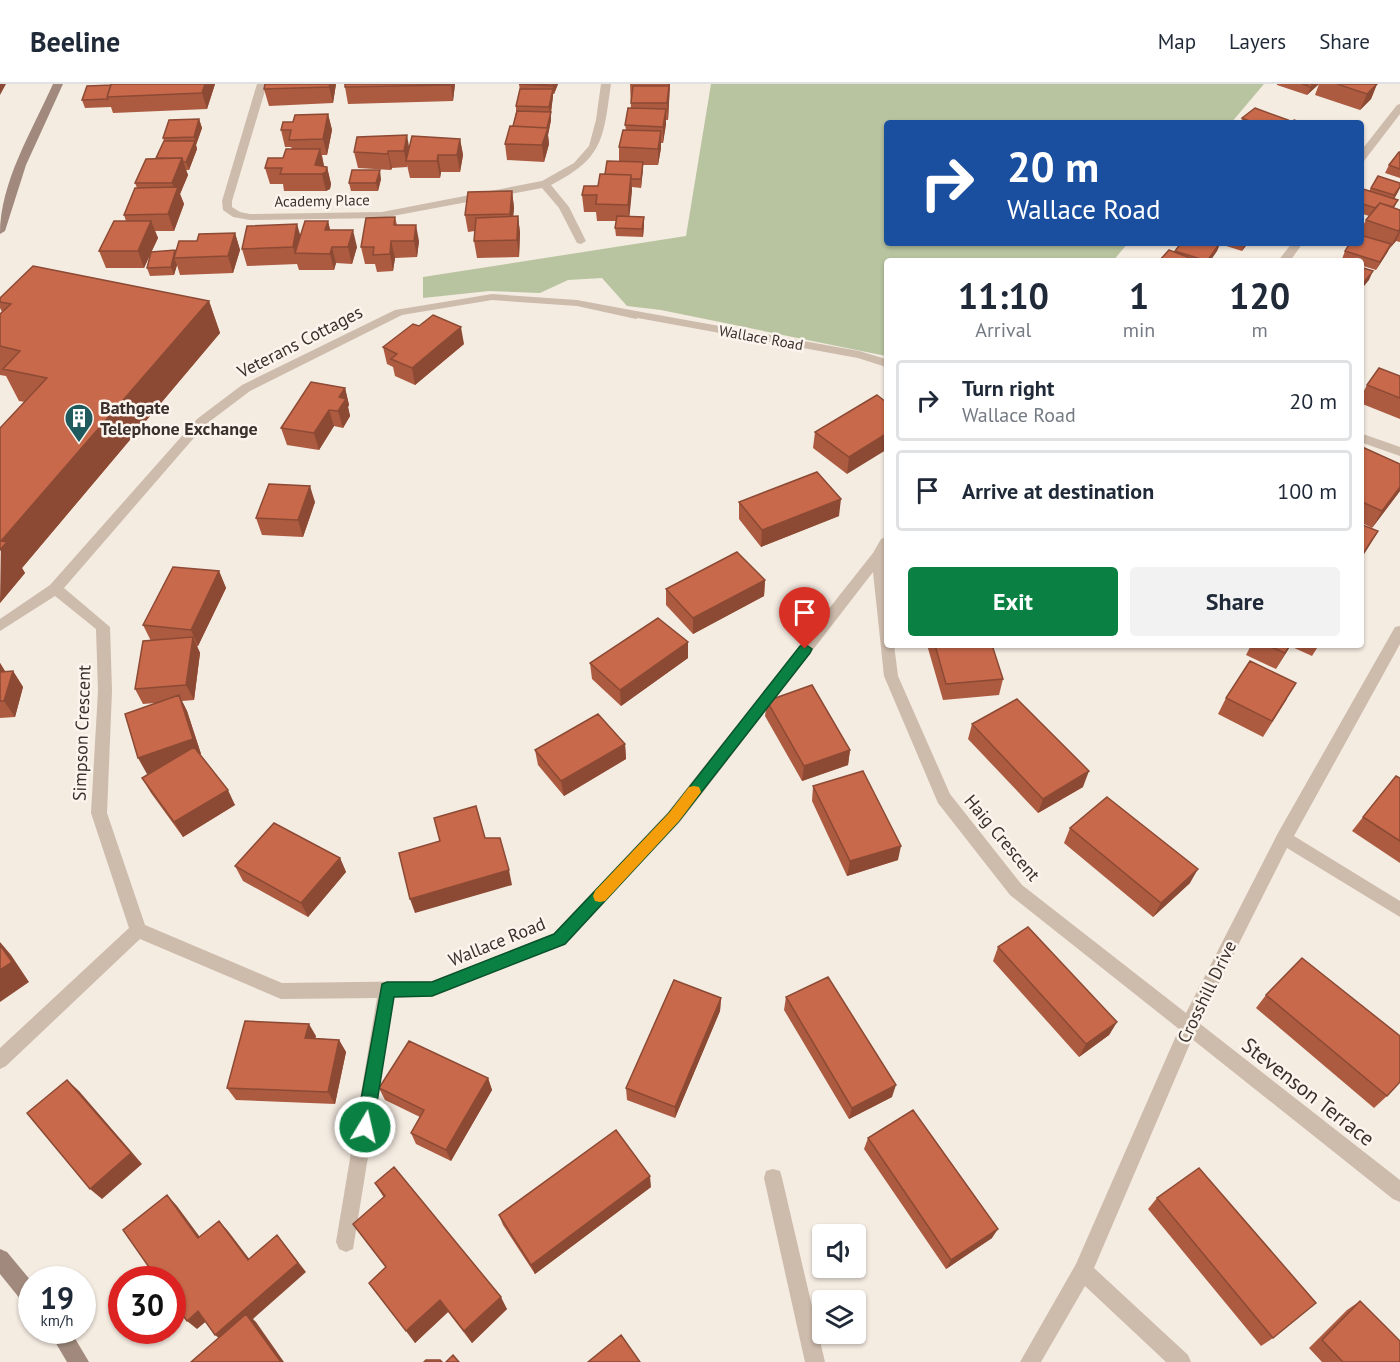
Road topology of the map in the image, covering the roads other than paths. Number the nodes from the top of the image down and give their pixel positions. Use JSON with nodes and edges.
{"nodes":[{"id":1,"x":58,"y":84,"type":"edge"},
{"id":2,"x":262,"y":84,"type":"edge"},
{"id":3,"x":606,"y":84,"type":"edge"},
{"id":4,"x":1400,"y":107,"type":"edge"},
{"id":5,"x":1364,"y":154,"type":"edge"},
{"id":6,"x":545,"y":184,"type":"junction"},
{"id":7,"x":0,"y":231,"type":"edge"},
{"id":8,"x":581,"y":241,"type":"dead end"},
{"id":9,"x":1296,"y":246,"type":"edge"},
{"id":10,"x":1286,"y":258,"type":"edge"},
{"id":11,"x":636,"y":315,"type":"joint"},
{"id":12,"x":884,"y":362,"type":"edge"},
{"id":13,"x":1364,"y":438,"type":"edge"},
{"id":14,"x":1400,"y":452,"type":"edge"},
{"id":15,"x":884,"y":546,"type":"edge"},
{"id":16,"x":878,"y":556,"type":"junction"},
{"id":17,"x":55,"y":589,"type":"junction"},
{"id":18,"x":884,"y":618,"type":"edge"},
{"id":19,"x":0,"y":626,"type":"edge"},
{"id":20,"x":1400,"y":631,"type":"edge"},
{"id":21,"x":887,"y":648,"type":"edge"},
{"id":22,"x":1284,"y":838,"type":"junction"},
{"id":23,"x":1400,"y":909,"type":"edge"},
{"id":24,"x":138,"y":930,"type":"junction"},
{"id":25,"x":387,"y":990,"type":"junction"},
{"id":26,"x":1188,"y":1027,"type":"junction"},
{"id":27,"x":0,"y":1060,"type":"edge"},
{"id":28,"x":772,"y":1178,"type":"dead end"},
{"id":29,"x":1400,"y":1192,"type":"edge"},
{"id":30,"x":346,"y":1242,"type":"dead end"},
{"id":31,"x":0,"y":1259,"type":"edge"},
{"id":32,"x":1083,"y":1271,"type":"junction"},
{"id":33,"x":18,"y":1281,"type":"edge"},
{"id":34,"x":67,"y":1344,"type":"edge"},
{"id":35,"x":79,"y":1362,"type":"edge"},
{"id":36,"x":815,"y":1362,"type":"edge"},
{"id":37,"x":1030,"y":1362,"type":"edge"},
{"id":38,"x":1181,"y":1362,"type":"edge"}],
"edges":[{"from":1,"to":7,"type":"main road"},
{"from":2,"to":6,"type":"street","name":"Academy Place"},
{"from":3,"to":6,"type":"street","name":"Academy Place"},
{"from":4,"to":5,"type":"street"},
{"from":6,"to":8,"type":"street"},
{"from":9,"to":10,"type":"street"},
{"from":11,"to":12,"type":"street","name":"Wallace Road"},
{"from":11,"to":17,"type":"street","name":"Veterans Cottages"},
{"from":13,"to":14,"type":"street"},
{"from":15,"to":16,"type":"street","name":"Wallace Road"},
{"from":16,"to":18,"type":"street"},
{"from":16,"to":25,"type":"street","name":"Wallace Road"},
{"from":17,"to":19,"type":"street","name":"Veterans Cottages"},
{"from":17,"to":24,"type":"street","name":"Simpson Crescent"},
{"from":20,"to":22,"type":"street","name":"Crosshill Drive"},
{"from":21,"to":26,"type":"street","name":"Haig Crescent"},
{"from":22,"to":23,"type":"street"},
{"from":22,"to":26,"type":"street","name":"Crosshill Drive"},
{"from":24,"to":25,"type":"street","name":"Wallace Road"},
{"from":24,"to":27,"type":"street"},
{"from":25,"to":30,"type":"street"},
{"from":26,"to":29,"type":"street","name":"Stevenson Terrace"},
{"from":26,"to":32,"type":"street","name":"Crosshill Drive"},
{"from":28,"to":36,"type":"street"},
{"from":31,"to":33,"type":"main road"},
{"from":32,"to":37,"type":"street","name":"Crosshill Drive"},
{"from":32,"to":38,"type":"street"},
{"from":34,"to":35,"type":"main road"}]}
